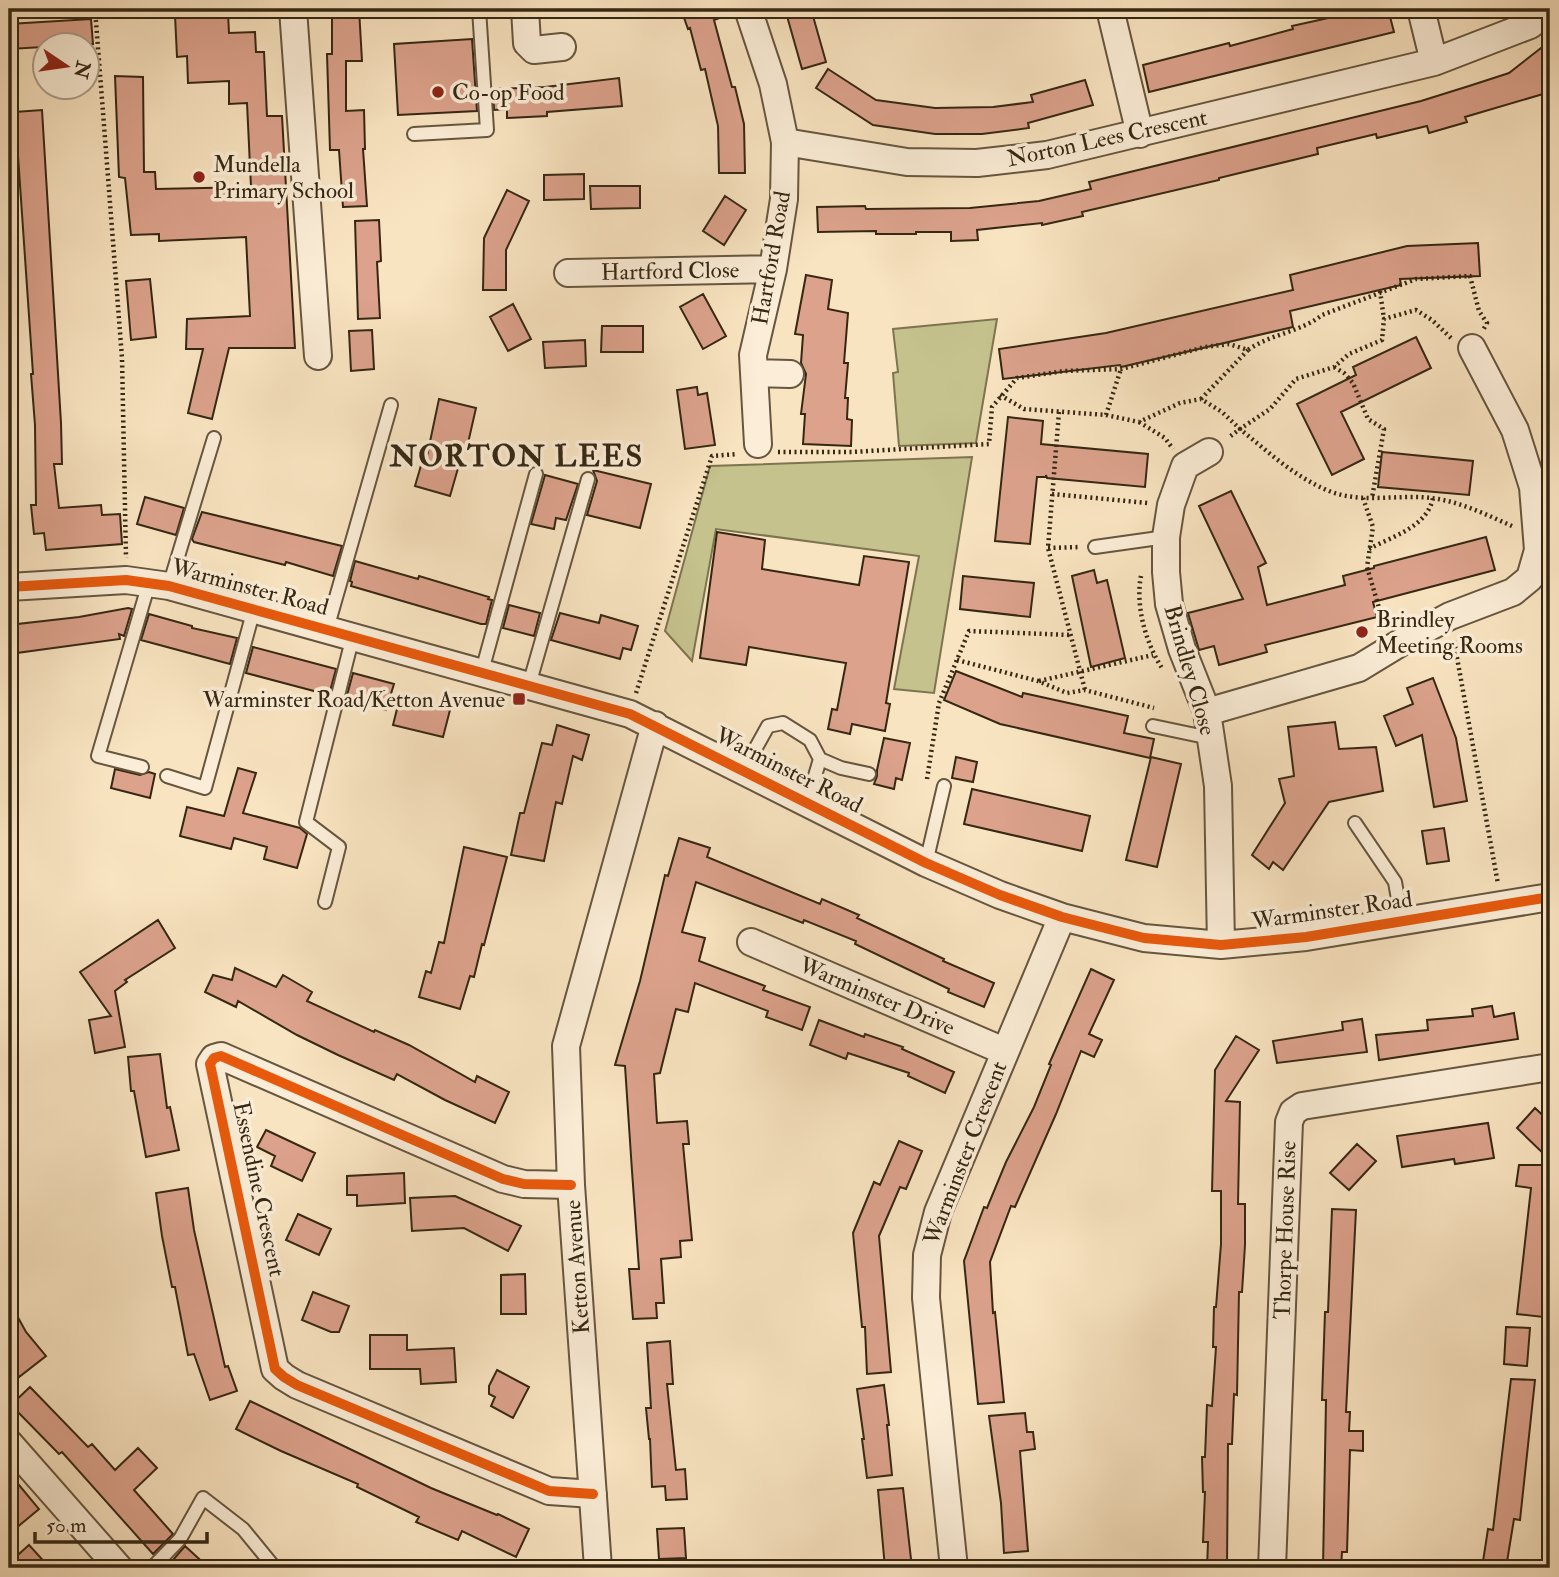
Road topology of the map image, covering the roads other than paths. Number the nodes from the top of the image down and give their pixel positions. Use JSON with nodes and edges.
{"nodes":[{"id":1,"x":293,"y":9,"type":"edge"},
{"id":2,"x":479,"y":9,"type":"edge"},
{"id":3,"x":525,"y":9,"type":"edge"},
{"id":4,"x":748,"y":9,"type":"edge"},
{"id":5,"x":1110,"y":9,"type":"edge"},
{"id":6,"x":1421,"y":9,"type":"edge"},
{"id":7,"x":1550,"y":9,"type":"edge"},
{"id":8,"x":562,"y":47,"type":"dead end"},
{"id":9,"x":1434,"y":62,"type":"junction"},
{"id":10,"x":414,"y":134,"type":"dead end"},
{"id":11,"x":1140,"y":134,"type":"junction"},
{"id":12,"x":785,"y":142,"type":"junction"},
{"id":13,"x":773,"y":269,"type":"junction"},
{"id":14,"x":568,"y":273,"type":"dead end"},
{"id":15,"x":1472,"y":348,"type":"road end"},
{"id":16,"x":318,"y":356,"type":"dead end"},
{"id":17,"x":754,"y":373,"type":"junction"},
{"id":18,"x":790,"y":374,"type":"dead end"},
{"id":19,"x":391,"y":405,"type":"dead end"},
{"id":20,"x":214,"y":438,"type":"dead end"},
{"id":21,"x":762,"y":450,"type":"road end"},
{"id":22,"x":1209,"y":452,"type":"dead end"},
{"id":23,"x":536,"y":474,"type":"dead end"},
{"id":24,"x":589,"y":479,"type":"dead end"},
{"id":25,"x":1166,"y":537,"type":"junction"},
{"id":26,"x":1095,"y":547,"type":"road end"},
{"id":27,"x":148,"y":583,"type":"junction"},
{"id":28,"x":9,"y":587,"type":"edge"},
{"id":29,"x":254,"y":609,"type":"junction"},
{"id":30,"x":327,"y":629,"type":"junction"},
{"id":31,"x":353,"y":636,"type":"junction"},
{"id":32,"x":482,"y":671,"type":"junction"},
{"id":33,"x":529,"y":685,"type":"junction"},
{"id":34,"x":655,"y":725,"type":"junction"},
{"id":35,"x":1209,"y":725,"type":"junction"},
{"id":36,"x":1153,"y":726,"type":"road end"},
{"id":37,"x":820,"y":759,"type":"junction"},
{"id":38,"x":142,"y":767,"type":"dead end"},
{"id":39,"x":743,"y":771,"type":"junction"},
{"id":40,"x":869,"y":774,"type":"dead end"},
{"id":41,"x":167,"y":776,"type":"dead end"},
{"id":42,"x":944,"y":786,"type":"dead end"},
{"id":43,"x":807,"y":803,"type":"junction"},
{"id":44,"x":1355,"y":823,"type":"dead end"},
{"id":45,"x":926,"y":863,"type":"junction"},
{"id":46,"x":1550,"y":897,"type":"edge"},
{"id":47,"x":325,"y":902,"type":"dead end"},
{"id":48,"x":1062,"y":917,"type":"junction"},
{"id":49,"x":1402,"y":922,"type":"junction"},
{"id":50,"x":751,"y":942,"type":"dead end"},
{"id":51,"x":1221,"y":945,"type":"junction"},
{"id":52,"x":1004,"y":1051,"type":"junction"},
{"id":53,"x":1550,"y":1068,"type":"edge"},
{"id":54,"x":571,"y":1185,"type":"junction"},
{"id":55,"x":9,"y":1443,"type":"edge"},
{"id":56,"x":593,"y":1494,"type":"junction"},
{"id":57,"x":119,"y":1568,"type":"edge"},
{"id":58,"x":152,"y":1568,"type":"edge"},
{"id":59,"x":275,"y":1568,"type":"edge"},
{"id":60,"x":598,"y":1568,"type":"edge"},
{"id":61,"x":954,"y":1568,"type":"edge"},
{"id":62,"x":1272,"y":1568,"type":"edge"}],
"edges":[{"from":1,"to":16,"type":"street"},
{"from":2,"to":10,"type":"lane"},
{"from":3,"to":8,"type":"street"},
{"from":4,"to":12,"type":"street"},
{"from":5,"to":11,"type":"street"},
{"from":6,"to":9,"type":"street"},
{"from":7,"to":9,"type":"street","name":"Norton Lees Crescent"},
{"from":9,"to":11,"type":"street","name":"Norton Lees Crescent"},
{"from":11,"to":12,"type":"street","name":"Norton Lees Crescent"},
{"from":12,"to":13,"type":"street","name":"Hartford Road"},
{"from":13,"to":14,"type":"street","name":"Hartford Close"},
{"from":13,"to":17,"type":"street","name":"Hartford Road"},
{"from":15,"to":35,"type":"street"},
{"from":17,"to":18,"type":"street"},
{"from":17,"to":21,"type":"street","name":"Hartford Road"},
{"from":19,"to":30,"type":"lane"},
{"from":20,"to":27,"type":"lane"},
{"from":22,"to":25,"type":"street","name":"Brindley Close"},
{"from":23,"to":32,"type":"lane"},
{"from":24,"to":33,"type":"lane"},
{"from":25,"to":26,"type":"lane"},
{"from":25,"to":35,"type":"street","name":"Brindley Close"},
{"from":27,"to":28,"type":"street","name":"Warminster Road"},
{"from":27,"to":29,"type":"street","name":"Warminster Road"},
{"from":27,"to":38,"type":"lane"},
{"from":29,"to":30,"type":"street","name":"Warminster Road"},
{"from":29,"to":41,"type":"lane"},
{"from":30,"to":31,"type":"street","name":"Warminster Road"},
{"from":31,"to":32,"type":"street","name":"Warminster Road"},
{"from":31,"to":47,"type":"lane"},
{"from":32,"to":33,"type":"street","name":"Warminster Road"},
{"from":33,"to":34,"type":"street","name":"Warminster Road"},
{"from":34,"to":39,"type":"street","name":"Warminster Road"},
{"from":34,"to":54,"type":"street","name":"Ketton Avenue"},
{"from":35,"to":36,"type":"lane"},
{"from":35,"to":51,"type":"street","name":"Brindley Close"},
{"from":37,"to":39,"type":"lane"},
{"from":37,"to":40,"type":"lane"},
{"from":37,"to":43,"type":"lane"},
{"from":39,"to":43,"type":"street","name":"Warminster Road"},
{"from":42,"to":45,"type":"lane"},
{"from":43,"to":45,"type":"street","name":"Warminster Road"},
{"from":44,"to":49,"type":"lane"},
{"from":45,"to":48,"type":"street","name":"Warminster Road"},
{"from":46,"to":49,"type":"street","name":"Warminster Road"},
{"from":48,"to":51,"type":"street","name":"Warminster Road"},
{"from":48,"to":52,"type":"street","name":"Warminster Crescent"},
{"from":49,"to":51,"type":"street","name":"Warminster Road"},
{"from":50,"to":52,"type":"street","name":"Warminster Drive"},
{"from":52,"to":61,"type":"street","name":"Warminster Crescent"},
{"from":53,"to":62,"type":"street","name":"Thorpe House Rise"},
{"from":54,"to":56,"type":"street","name":"Ketton Avenue"},
{"from":54,"to":56,"type":"street","name":"Essendine Crescent"},
{"from":55,"to":57,"type":"street"},
{"from":56,"to":60,"type":"street","name":"Ketton Avenue"},
{"from":58,"to":59,"type":"lane"}]}
